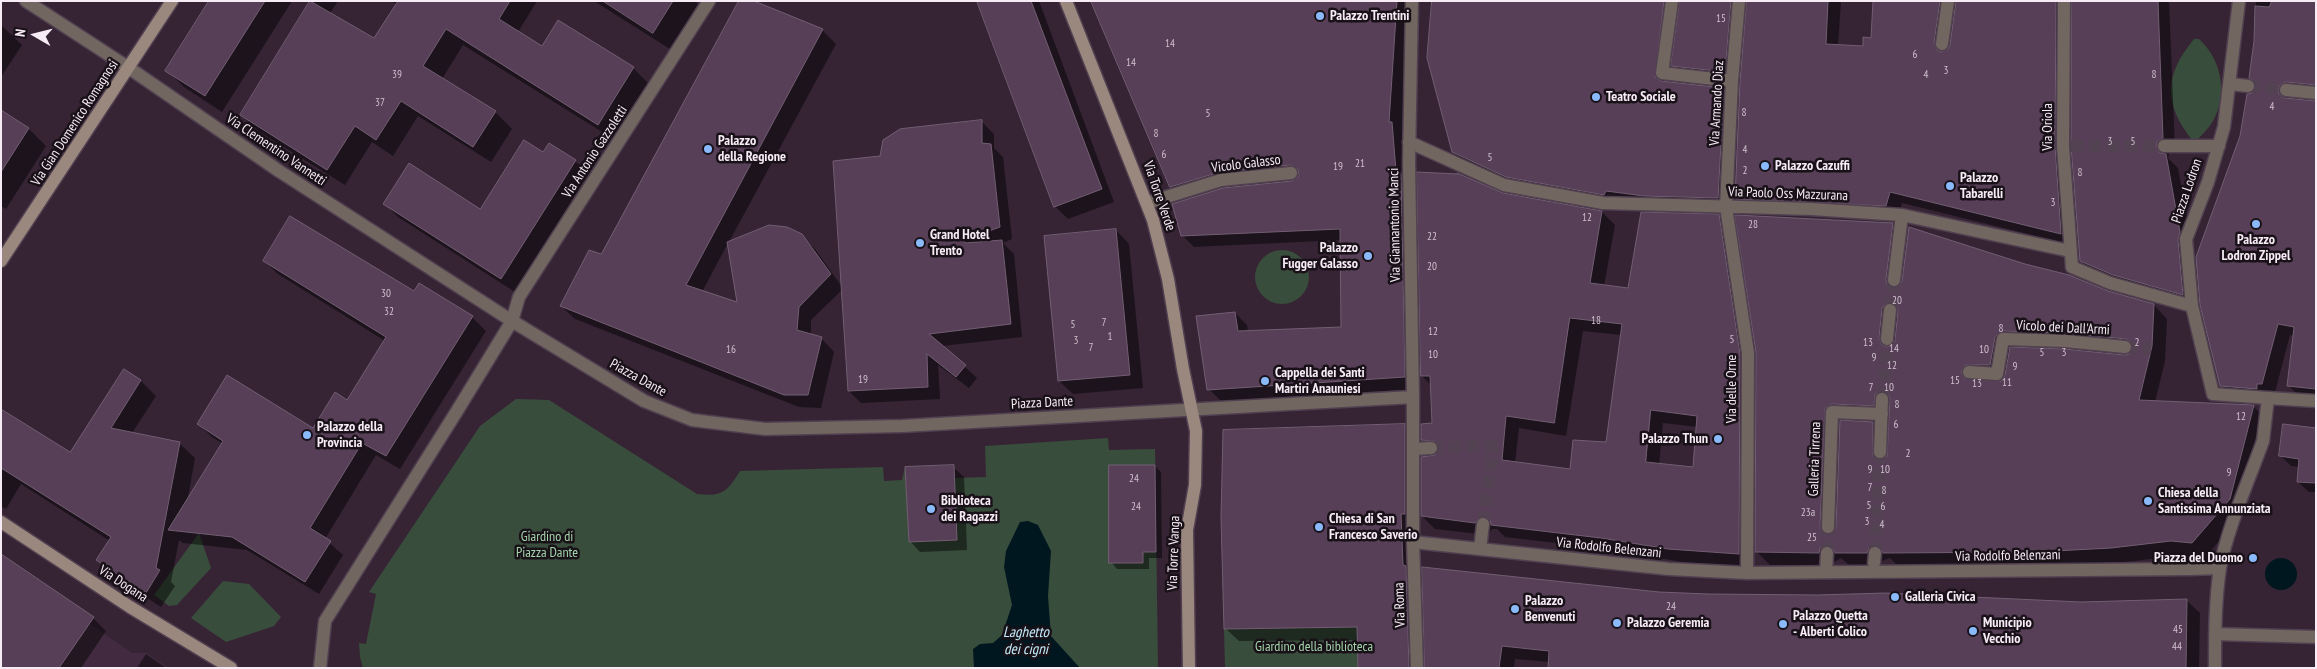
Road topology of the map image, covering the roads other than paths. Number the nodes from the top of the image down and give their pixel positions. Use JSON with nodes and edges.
{"nodes":[{"id":1,"x":26,"y":1,"type":"edge"},
{"id":2,"x":172,"y":1,"type":"edge"},
{"id":3,"x":709,"y":1,"type":"edge"},
{"id":4,"x":1066,"y":1,"type":"edge"},
{"id":5,"x":1412,"y":1,"type":"edge"},
{"id":6,"x":1672,"y":1,"type":"edge"},
{"id":7,"x":1740,"y":1,"type":"edge"},
{"id":8,"x":1948,"y":1,"type":"edge"},
{"id":9,"x":2064,"y":1,"type":"edge"},
{"id":10,"x":2240,"y":1,"type":"edge"},
{"id":11,"x":1942,"y":44,"type":"dead end"},
{"id":12,"x":129,"y":68,"type":"junction"},
{"id":13,"x":1732,"y":81,"type":"junction"},
{"id":14,"x":2230,"y":84,"type":"junction"},
{"id":15,"x":2248,"y":86,"type":"tunnel mouth"},
{"id":16,"x":2286,"y":90,"type":"tunnel mouth"},
{"id":17,"x":2316,"y":93,"type":"edge"},
{"id":18,"x":1409,"y":142,"type":"junction"},
{"id":19,"x":2164,"y":146,"type":"tunnel mouth"},
{"id":20,"x":2218,"y":146,"type":"junction"},
{"id":21,"x":1291,"y":173,"type":"dead end"},
{"id":22,"x":1148,"y":203,"type":"junction"},
{"id":23,"x":1726,"y":206,"type":"junction"},
{"id":24,"x":1902,"y":215,"type":"junction"},
{"id":25,"x":2070,"y":252,"type":"junction"},
{"id":26,"x":1,"y":261,"type":"edge"},
{"id":27,"x":1894,"y":280,"type":"tunnel mouth"},
{"id":28,"x":2192,"y":306,"type":"junction"},
{"id":29,"x":1890,"y":310,"type":"tunnel mouth"},
{"id":30,"x":512,"y":321,"type":"junction"},
{"id":31,"x":1888,"y":339,"type":"tunnel mouth"},
{"id":32,"x":2125,"y":348,"type":"tunnel mouth"},
{"id":33,"x":1969,"y":372,"type":"dead end"},
{"id":34,"x":1413,"y":397,"type":"junction"},
{"id":35,"x":2268,"y":398,"type":"junction"},
{"id":36,"x":1882,"y":399,"type":"tunnel mouth"},
{"id":37,"x":2316,"y":402,"type":"edge"},
{"id":38,"x":1192,"y":410,"type":"junction"},
{"id":39,"x":1882,"y":414,"type":"junction"},
{"id":40,"x":1431,"y":448,"type":"tunnel mouth"},
{"id":41,"x":1414,"y":449,"type":"junction"},
{"id":42,"x":1880,"y":452,"type":"tunnel mouth"},
{"id":43,"x":1,"y":522,"type":"edge"},
{"id":44,"x":1483,"y":524,"type":"tunnel mouth"},
{"id":45,"x":1828,"y":527,"type":"tunnel mouth"},
{"id":46,"x":1413,"y":542,"type":"junction"},
{"id":47,"x":1480,"y":549,"type":"junction"},
{"id":48,"x":1827,"y":553,"type":"tunnel mouth"},
{"id":49,"x":2220,"y":568,"type":"junction"},
{"id":50,"x":1826,"y":572,"type":"junction"},
{"id":51,"x":1747,"y":573,"type":"junction"},
{"id":52,"x":2215,"y":634,"type":"junction"},
{"id":53,"x":2316,"y":637,"type":"edge"},
{"id":54,"x":231,"y":668,"type":"edge"},
{"id":55,"x":320,"y":668,"type":"edge"},
{"id":56,"x":1189,"y":668,"type":"edge"},
{"id":57,"x":1417,"y":668,"type":"edge"},
{"id":58,"x":2215,"y":668,"type":"edge"}],
"edges":[{"from":1,"to":12,"type":"street","name":"Via Clementino Vannetti"},
{"from":2,"to":12,"type":"main road","name":"Via Gian Domenico Romagnosi"},
{"from":3,"to":30,"type":"street","name":"Via Antonio Gazzoletti"},
{"from":4,"to":22,"type":"main road","name":"Via Torre Verde"},
{"from":5,"to":18,"type":"street","name":"Via Giannantonio Manci"},
{"from":6,"to":13,"type":"street"},
{"from":7,"to":13,"type":"street","name":"Via Armando Diaz"},
{"from":8,"to":11,"type":"street"},
{"from":9,"to":25,"type":"street","name":"Via Oriola"},
{"from":10,"to":14,"type":"street","name":"Piazza Lodron"},
{"from":12,"to":26,"type":"main road","name":"Via Gian Domenico Romagnosi"},
{"from":12,"to":30,"type":"street","name":"Via Clementino Vannetti"},
{"from":13,"to":23,"type":"street","name":"Via Armando Diaz"},
{"from":14,"to":15,"type":"street"},
{"from":14,"to":20,"type":"street","name":"Piazza Lodron"},
{"from":16,"to":17,"type":"street"},
{"from":18,"to":23,"type":"street","name":"Via Paolo Oss Mazzurana"},
{"from":18,"to":34,"type":"street","name":"Via Giannantonio Manci"},
{"from":19,"to":20,"type":"street","name":"Piazza Lodron"},
{"from":20,"to":28,"type":"street","name":"Piazza Lodron"},
{"from":21,"to":22,"type":"street","name":"Vicolo Galasso"},
{"from":22,"to":38,"type":"main road","name":"Via Torre Verde"},
{"from":23,"to":24,"type":"street","name":"Via Paolo Oss Mazzurana"},
{"from":23,"to":51,"type":"street","name":"Via delle Orne"},
{"from":24,"to":25,"type":"street","name":"Via Paolo Oss Mazzurana"},
{"from":24,"to":27,"type":"street"},
{"from":25,"to":28,"type":"street"},
{"from":28,"to":35,"type":"street","name":"Piazza Lodron"},
{"from":29,"to":31,"type":"street"},
{"from":30,"to":38,"type":"street","name":"Piazza Dante"},
{"from":30,"to":55,"type":"street"},
{"from":32,"to":33,"type":"street","name":"Vicolo dei Dall'Armi"},
{"from":34,"to":38,"type":"street","name":"Piazza Dante"},
{"from":34,"to":41,"type":"street","name":"Via Giannantonio Manci"},
{"from":35,"to":37,"type":"street"},
{"from":35,"to":49,"type":"street"},
{"from":36,"to":39,"type":"street"},
{"from":38,"to":56,"type":"main road","name":"Via Torre Vanga"},
{"from":39,"to":42,"type":"street"},
{"from":39,"to":45,"type":"street","name":"Galleria Tirrena"},
{"from":40,"to":41,"type":"street"},
{"from":41,"to":46,"type":"street","name":"Via Giannantonio Manci"},
{"from":43,"to":54,"type":"main road","name":"Via Dogana"},
{"from":44,"to":47,"type":"street"},
{"from":46,"to":47,"type":"street","name":"Via Rodolfo Belenzani"},
{"from":46,"to":57,"type":"street","name":"Via Roma"},
{"from":47,"to":51,"type":"street","name":"Via Rodolfo Belenzani"},
{"from":48,"to":50,"type":"street"},
{"from":49,"to":50,"type":"street","name":"Via Rodolfo Belenzani"},
{"from":49,"to":52,"type":"street"},
{"from":50,"to":51,"type":"street","name":"Via Rodolfo Belenzani"},
{"from":52,"to":53,"type":"street"},
{"from":52,"to":58,"type":"street"}]}
